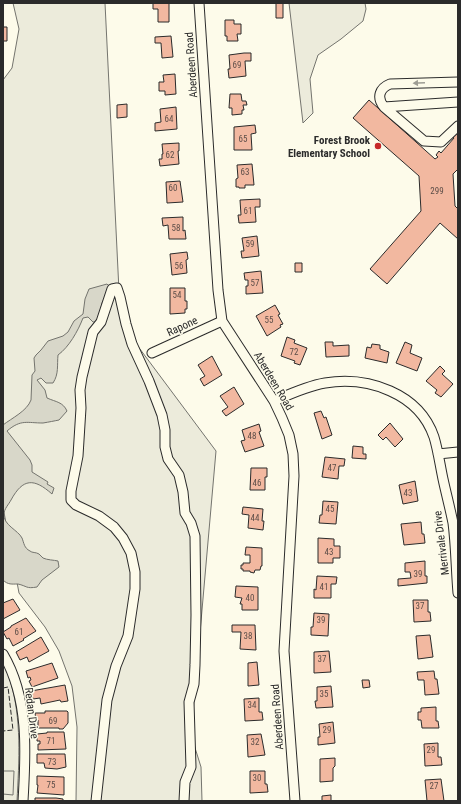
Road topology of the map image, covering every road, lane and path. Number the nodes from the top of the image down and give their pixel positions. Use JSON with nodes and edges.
{"nodes":[{"id":1,"x":199,"y":3,"type":"edge"},
{"id":2,"x":458,"y":82,"type":"edge"},
{"id":3,"x":458,"y":102,"type":"edge"},
{"id":4,"x":384,"y":107,"type":"junction"},
{"id":5,"x":458,"y":126,"type":"edge"},
{"id":6,"x":222,"y":321,"type":"junction"},
{"id":7,"x":152,"y":353,"type":"dead end"},
{"id":8,"x":274,"y":401,"type":"junction"},
{"id":9,"x":458,"y":452,"type":"edge"},
{"id":10,"x":438,"y":454,"type":"junction"},
{"id":11,"x":458,"y":593,"type":"edge"},
{"id":12,"x":3,"y":654,"type":"edge"},
{"id":13,"x":23,"y":801,"type":"edge"},
{"id":14,"x":96,"y":801,"type":"edge"},
{"id":15,"x":184,"y":801,"type":"edge"},
{"id":16,"x":295,"y":801,"type":"edge"}],
"edges":[{"from":1,"to":6,"type":"street","name":"Aberdeen Road"},
{"from":2,"to":4,"type":"street","one_way":true},
{"from":3,"to":4,"type":"street"},
{"from":4,"to":5,"type":"street"},
{"from":6,"to":7,"type":"street","name":"Rapone"},
{"from":6,"to":8,"type":"street","name":"Aberdeen Road"},
{"from":8,"to":10,"type":"street","name":"Merrivale Drive"},
{"from":8,"to":16,"type":"street","name":"Aberdeen Road"},
{"from":9,"to":10,"type":"street"},
{"from":10,"to":11,"type":"street","name":"Merrivale Drive"},
{"from":12,"to":13,"type":"street","name":"Redan Drive"},
{"from":14,"to":15,"type":"street"}]}
